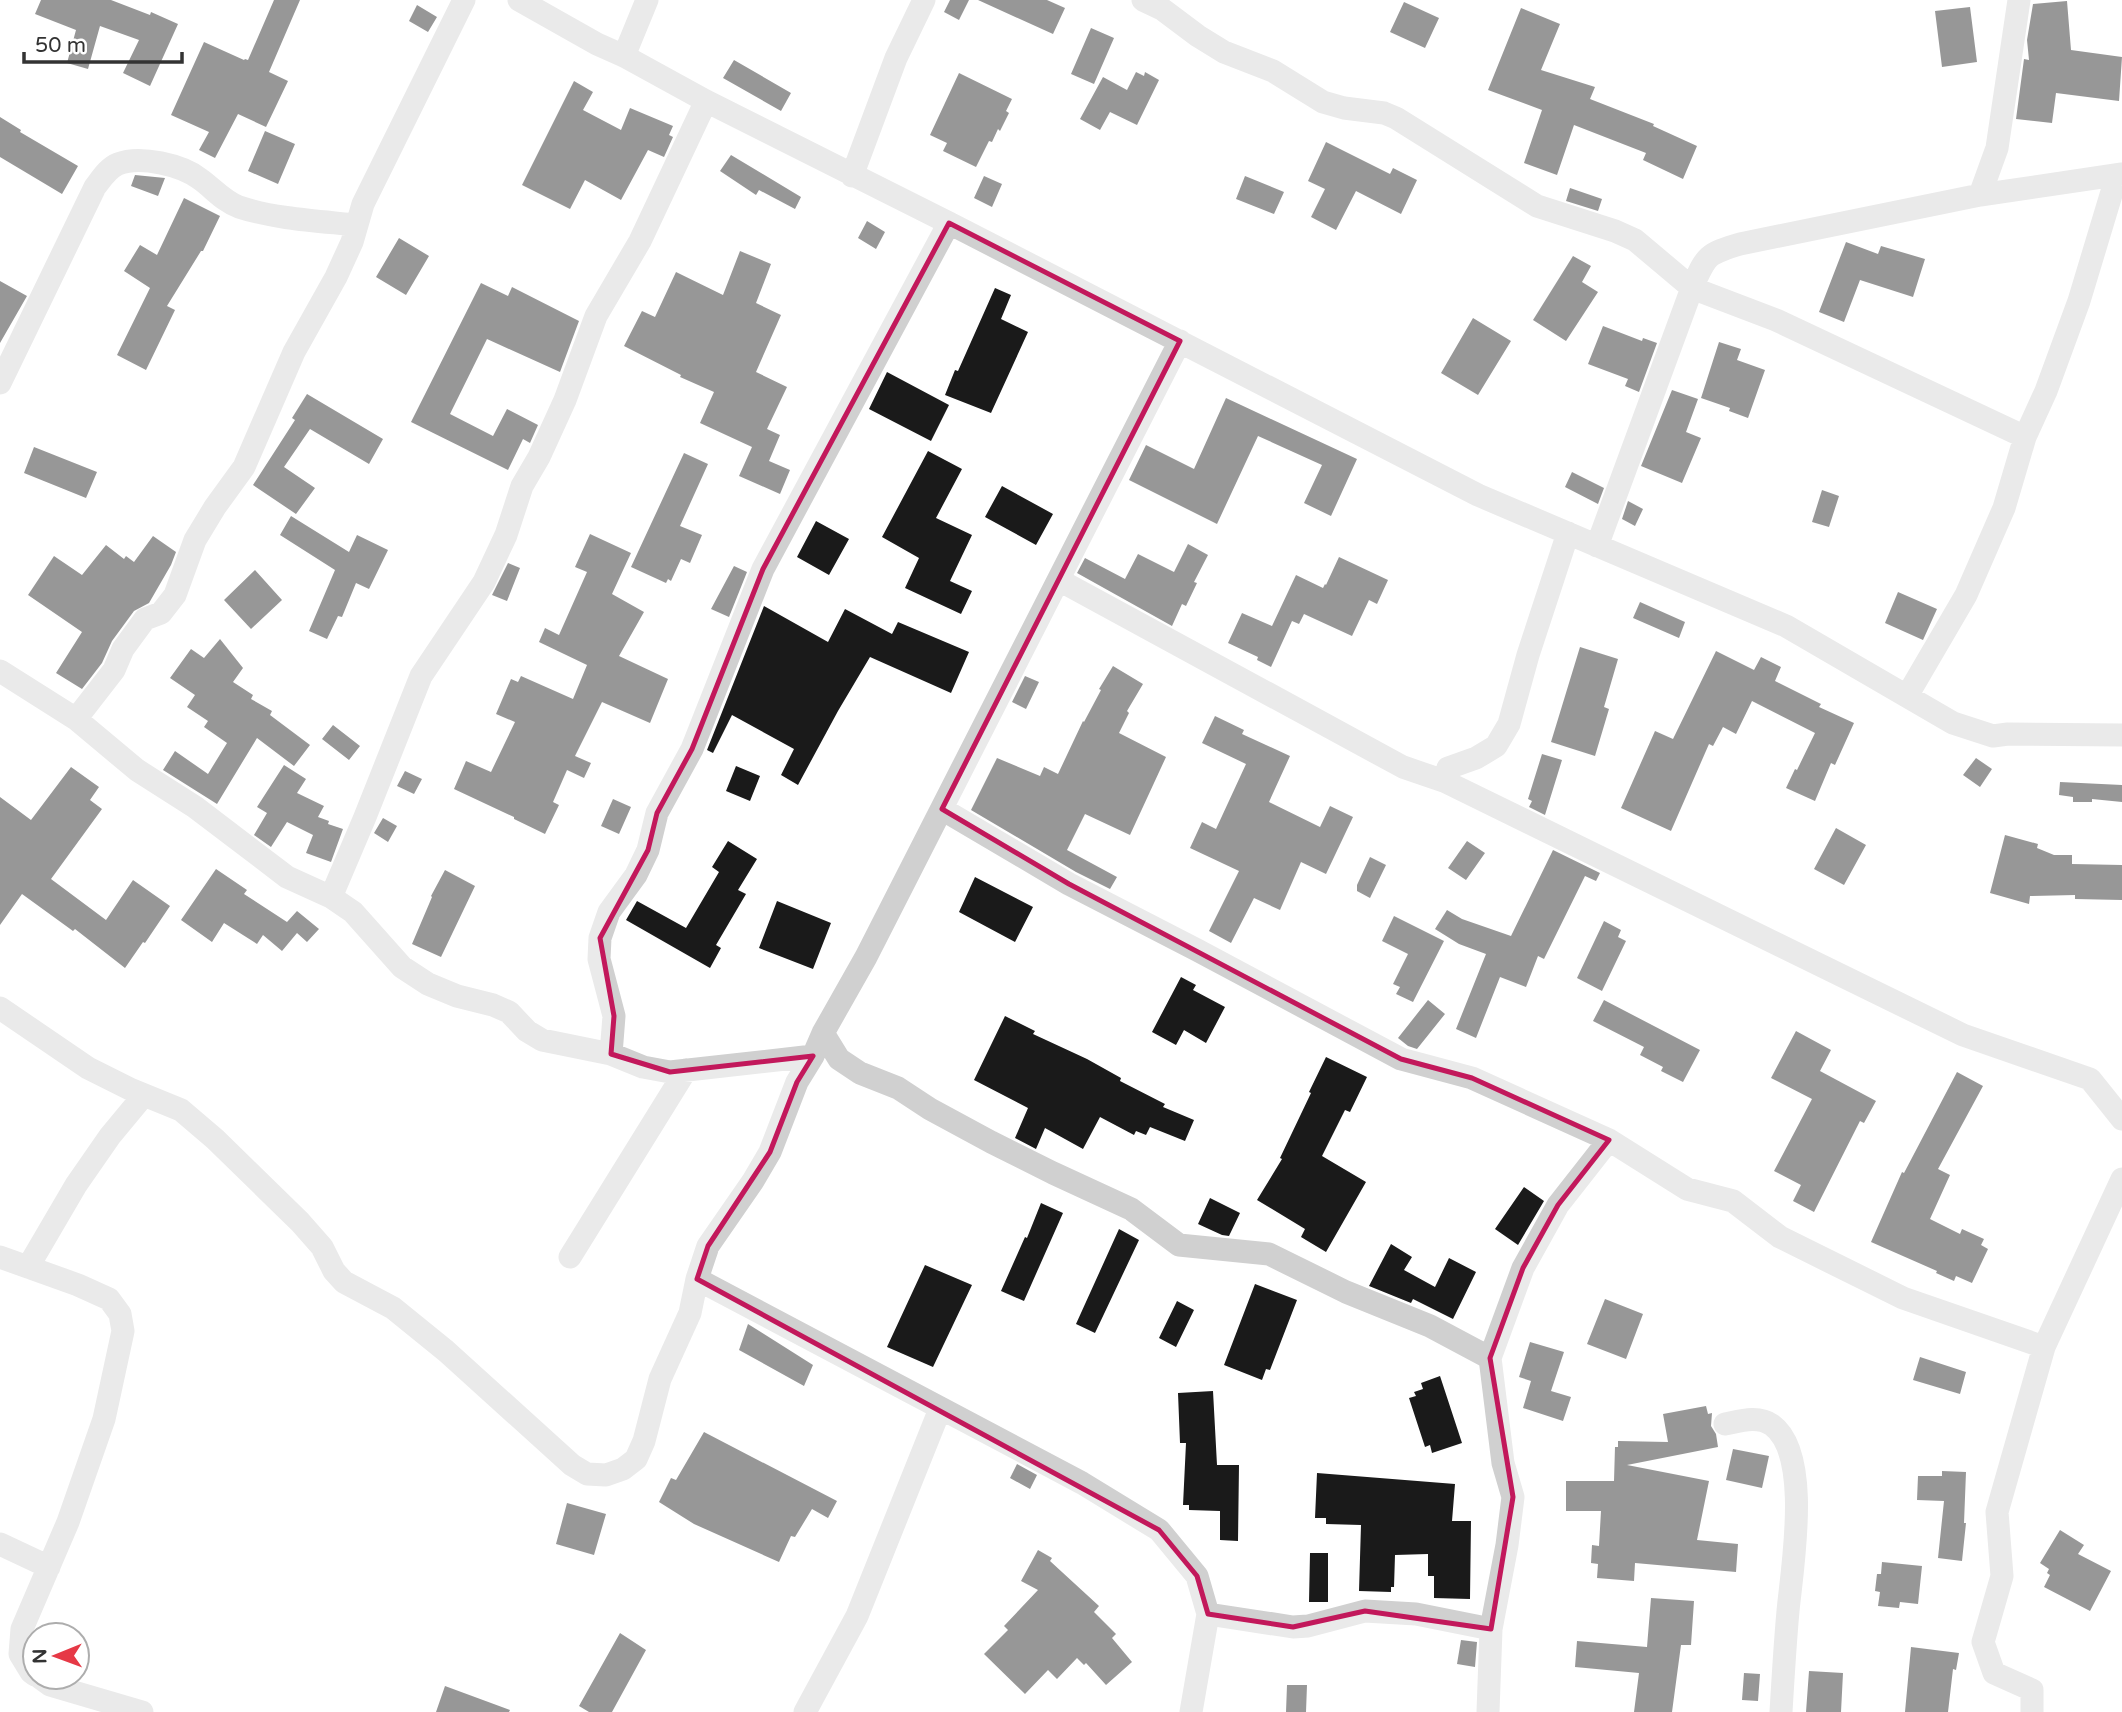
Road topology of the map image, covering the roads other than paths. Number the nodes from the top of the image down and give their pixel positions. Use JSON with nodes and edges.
{"nodes":[{"id":1,"x":464,"y":0,"type":"edge"},
{"id":2,"x":519,"y":0,"type":"edge"},
{"id":3,"x":647,"y":0,"type":"edge"},
{"id":4,"x":924,"y":0,"type":"edge"},
{"id":5,"x":1143,"y":0,"type":"edge"},
{"id":6,"x":2019,"y":0,"type":"edge"},
{"id":7,"x":624,"y":56,"type":"junction"},
{"id":8,"x":706,"y":101,"type":"junction"},
{"id":9,"x":2119,"y":174,"type":"edge"},
{"id":10,"x":852,"y":176,"type":"junction"},
{"id":11,"x":1980,"y":195,"type":"junction"},
{"id":12,"x":949,"y":223,"type":"junction"},
{"id":13,"x":356,"y":225,"type":"junction"},
{"id":14,"x":1692,"y":288,"type":"junction"},
{"id":15,"x":1180,"y":341,"type":"junction"},
{"id":16,"x":0,"y":383,"type":"edge"},
{"id":17,"x":2025,"y":437,"type":"junction"},
{"id":18,"x":1568,"y":533,"type":"junction"},
{"id":19,"x":1597,"y":546,"type":"junction"},
{"id":20,"x":1059,"y":580,"type":"junction"},
{"id":21,"x":0,"y":671,"type":"edge"},
{"id":22,"x":1907,"y":696,"type":"junction"},
{"id":23,"x":76,"y":719,"type":"junction"},
{"id":24,"x":2122,"y":735,"type":"edge"},
{"id":25,"x":1444,"y":781,"type":"junction"},
{"id":26,"x":942,"y":809,"type":"junction"},
{"id":27,"x":331,"y":897,"type":"junction"},
{"id":28,"x":0,"y":1008,"type":"edge"},
{"id":29,"x":823,"y":1033,"type":"junction"},
{"id":30,"x":611,"y":1054,"type":"junction"},
{"id":31,"x":813,"y":1056,"type":"junction"},
{"id":32,"x":686,"y":1070,"type":"junction"},
{"id":33,"x":144,"y":1095,"type":"junction"},
{"id":34,"x":2122,"y":1119,"type":"edge"},
{"id":35,"x":1609,"y":1140,"type":"junction"},
{"id":36,"x":2122,"y":1179,"type":"edge"},
{"id":37,"x":0,"y":1257,"type":"edge"},
{"id":38,"x":570,"y":1257,"type":"dead end"},
{"id":39,"x":28,"y":1267,"type":"junction"},
{"id":40,"x":697,"y":1279,"type":"junction"},
{"id":41,"x":2044,"y":1347,"type":"junction"},
{"id":42,"x":1489,"y":1358,"type":"junction"},
{"id":43,"x":940,"y":1409,"type":"junction"},
{"id":44,"x":1725,"y":1424,"type":"dead end"},
{"id":45,"x":0,"y":1544,"type":"edge"},
{"id":46,"x":49,"y":1567,"type":"junction"},
{"id":47,"x":1208,"y":1614,"type":"junction"},
{"id":48,"x":25,"y":1621,"type":"edge"},
{"id":49,"x":1492,"y":1629,"type":"junction"},
{"id":50,"x":70,"y":1691,"type":"edge"},
{"id":51,"x":142,"y":1712,"type":"edge"},
{"id":52,"x":805,"y":1712,"type":"edge"},
{"id":53,"x":1191,"y":1712,"type":"edge"},
{"id":54,"x":1488,"y":1712,"type":"edge"},
{"id":55,"x":1781,"y":1712,"type":"edge"},
{"id":56,"x":2032,"y":1712,"type":"edge"}],
"edges":[{"from":1,"to":13,"type":"street"},
{"from":2,"to":7,"type":"street"},
{"from":3,"to":7,"type":"street"},
{"from":4,"to":10,"type":"street"},
{"from":5,"to":14,"type":"street"},
{"from":6,"to":11,"type":"street"},
{"from":7,"to":8,"type":"street"},
{"from":8,"to":10,"type":"street"},
{"from":8,"to":27,"type":"street"},
{"from":9,"to":11,"type":"street"},
{"from":9,"to":17,"type":"street"},
{"from":10,"to":12,"type":"street"},
{"from":11,"to":14,"type":"street"},
{"from":12,"to":15,"type":"street"},
{"from":12,"to":30,"type":"street"},
{"from":13,"to":16,"type":"street"},
{"from":13,"to":23,"type":"street"},
{"from":14,"to":17,"type":"street"},
{"from":14,"to":19,"type":"street"},
{"from":15,"to":18,"type":"street"},
{"from":15,"to":20,"type":"street"},
{"from":17,"to":22,"type":"street"},
{"from":18,"to":19,"type":"street"},
{"from":18,"to":25,"type":"street"},
{"from":19,"to":22,"type":"street"},
{"from":20,"to":25,"type":"street"},
{"from":20,"to":26,"type":"street"},
{"from":21,"to":23,"type":"street"},
{"from":22,"to":24,"type":"street"},
{"from":23,"to":27,"type":"street"},
{"from":25,"to":34,"type":"street"},
{"from":26,"to":29,"type":"street"},
{"from":26,"to":35,"type":"street"},
{"from":27,"to":30,"type":"street"},
{"from":28,"to":33,"type":"street"},
{"from":29,"to":31,"type":"street"},
{"from":29,"to":42,"type":"street"},
{"from":30,"to":32,"type":"street"},
{"from":31,"to":32,"type":"street"},
{"from":31,"to":40,"type":"street"},
{"from":32,"to":38,"type":"street"},
{"from":33,"to":39,"type":"street"},
{"from":33,"to":40,"type":"street"},
{"from":35,"to":41,"type":"street"},
{"from":35,"to":42,"type":"street"},
{"from":36,"to":41,"type":"street"},
{"from":37,"to":39,"type":"street"},
{"from":39,"to":46,"type":"street"},
{"from":40,"to":43,"type":"street"},
{"from":41,"to":56,"type":"street"},
{"from":42,"to":49,"type":"street"},
{"from":43,"to":47,"type":"street"},
{"from":43,"to":52,"type":"street"},
{"from":44,"to":55,"type":"street"},
{"from":45,"to":46,"type":"street"},
{"from":46,"to":48,"type":"street"},
{"from":47,"to":49,"type":"street"},
{"from":47,"to":53,"type":"street"},
{"from":49,"to":54,"type":"street"},
{"from":50,"to":51,"type":"street"}]}
